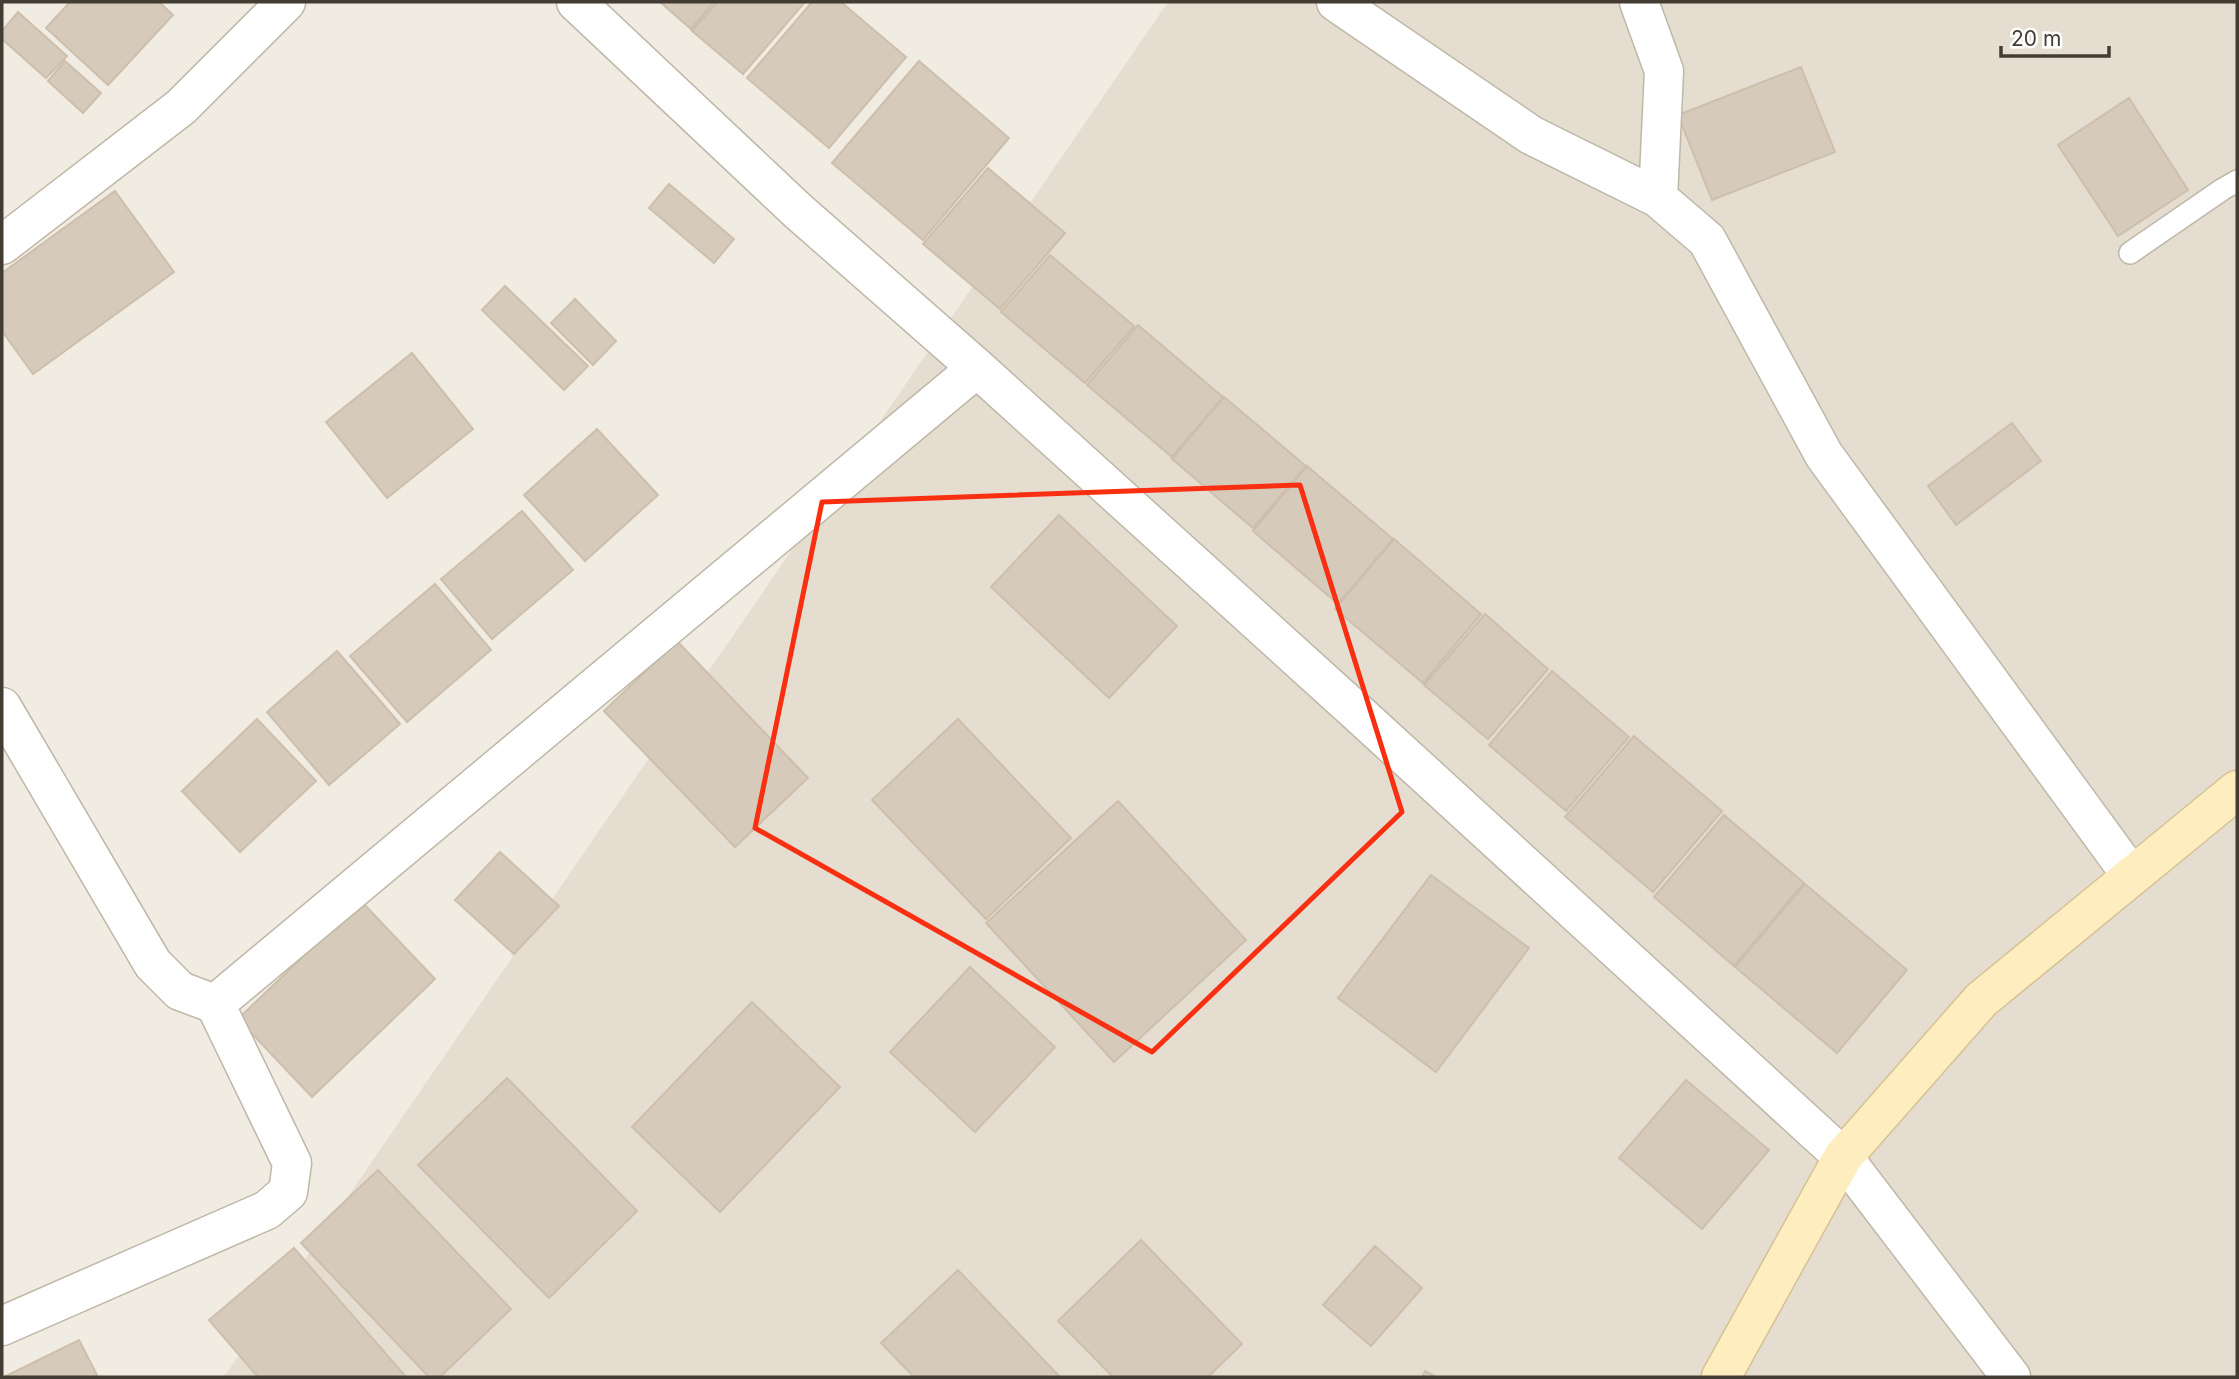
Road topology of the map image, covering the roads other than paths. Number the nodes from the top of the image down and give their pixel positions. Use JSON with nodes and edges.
{"nodes":[{"id":1,"x":286,"y":2,"type":"edge"},
{"id":2,"x":576,"y":2,"type":"edge"},
{"id":3,"x":1336,"y":2,"type":"edge"},
{"id":4,"x":1639,"y":2,"type":"edge"},
{"id":5,"x":2237,"y":181,"type":"edge"},
{"id":6,"x":1658,"y":198,"type":"junction"},
{"id":7,"x":2,"y":245,"type":"edge"},
{"id":8,"x":2130,"y":253,"type":"dead end"},
{"id":9,"x":978,"y":368,"type":"junction"},
{"id":10,"x":2,"y":707,"type":"edge"},
{"id":11,"x":2237,"y":790,"type":"edge"},
{"id":12,"x":2131,"y":875,"type":"junction"},
{"id":13,"x":215,"y":1004,"type":"junction"},
{"id":14,"x":1843,"y":1157,"type":"junction"},
{"id":15,"x":2,"y":1325,"type":"edge"},
{"id":16,"x":1721,"y":1377,"type":"edge"},
{"id":17,"x":2011,"y":1377,"type":"edge"}],
"edges":[{"from":1,"to":7,"type":"street"},
{"from":2,"to":9,"type":"street"},
{"from":3,"to":6,"type":"street"},
{"from":4,"to":6,"type":"street"},
{"from":5,"to":8,"type":"lane"},
{"from":6,"to":12,"type":"street"},
{"from":9,"to":13,"type":"street"},
{"from":9,"to":14,"type":"street"},
{"from":10,"to":13,"type":"street"},
{"from":11,"to":12,"type":"street"},
{"from":12,"to":14,"type":"street"},
{"from":13,"to":15,"type":"street"},
{"from":14,"to":16,"type":"street"},
{"from":14,"to":17,"type":"street"}]}
